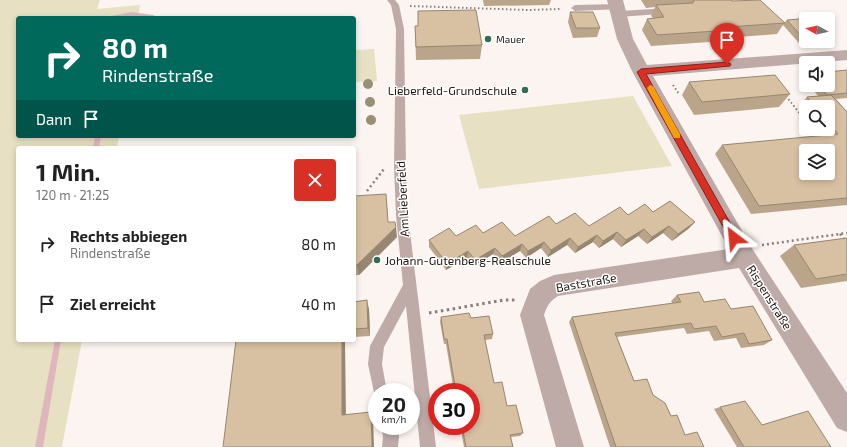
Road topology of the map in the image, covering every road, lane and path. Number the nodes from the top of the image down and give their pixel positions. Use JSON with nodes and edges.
{"nodes":[{"id":1,"x":392,"y":0,"type":"edge"},
{"id":2,"x":405,"y":3,"type":"dead end"},
{"id":3,"x":617,"y":7,"type":"edge"},
{"id":4,"x":575,"y":8,"type":"joint"},
{"id":5,"x":676,"y":10,"type":"edge"},
{"id":6,"x":847,"y":55,"type":"edge"},
{"id":7,"x":641,"y":72,"type":"junction"},
{"id":8,"x":671,"y":81,"type":"dead end"},
{"id":9,"x":783,"y":93,"type":"edge"},
{"id":10,"x":679,"y":94,"type":"dead end"},
{"id":11,"x":799,"y":113,"type":"edge"},
{"id":12,"x":816,"y":136,"type":"edge"},
{"id":13,"x":819,"y":140,"type":"edge"},
{"id":14,"x":375,"y":180,"type":"dead end"},
{"id":15,"x":367,"y":191,"type":"dead end"},
{"id":16,"x":847,"y":233,"type":"edge"},
{"id":17,"x":840,"y":234,"type":"junction"},
{"id":18,"x":793,"y":241,"type":"junction"},
{"id":19,"x":847,"y":243,"type":"edge"},
{"id":20,"x":797,"y":246,"type":"edge"},
{"id":21,"x":749,"y":252,"type":"junction"},
{"id":22,"x":409,"y":287,"type":"junction"},
{"id":23,"x":535,"y":301,"type":"junction"},
{"id":24,"x":413,"y":316,"type":"junction"},
{"id":25,"x":379,"y":383,"type":"edge"},
{"id":26,"x":847,"y":418,"type":"edge"},
{"id":27,"x":391,"y":435,"type":"edge"},
{"id":28,"x":390,"y":447,"type":"edge"},
{"id":29,"x":428,"y":447,"type":"edge"},
{"id":30,"x":570,"y":447,"type":"edge"}],
"edges":[{"from":1,"to":22,"type":"lane","name":"Am Lieberfeld"},
{"from":2,"to":4,"type":"path"},
{"from":3,"to":4,"type":"lane"},
{"from":3,"to":5,"type":"lane"},
{"from":3,"to":7,"type":"street","name":"Rispenstraße"},
{"from":6,"to":7,"type":"street"},
{"from":7,"to":21,"type":"street","name":"Rispenstraße"},
{"from":8,"to":10,"type":"path"},
{"from":9,"to":11,"type":"path"},
{"from":12,"to":13,"type":"path"},
{"from":14,"to":15,"type":"path"},
{"from":16,"to":17,"type":"path"},
{"from":17,"to":18,"type":"path"},
{"from":17,"to":19,"type":"path"},
{"from":18,"to":20,"type":"path"},
{"from":18,"to":21,"type":"path"},
{"from":21,"to":23,"type":"street","name":"Baststraße"},
{"from":21,"to":26,"type":"street","name":"Rispenstraße"},
{"from":22,"to":24,"type":"lane","name":"Am Lieberfeld"},
{"from":22,"to":25,"type":"lane"},
{"from":23,"to":24,"type":"path"},
{"from":23,"to":30,"type":"street"},
{"from":24,"to":29,"type":"lane","name":"Am Lieberfeld"},
{"from":27,"to":28,"type":"lane"}]}
